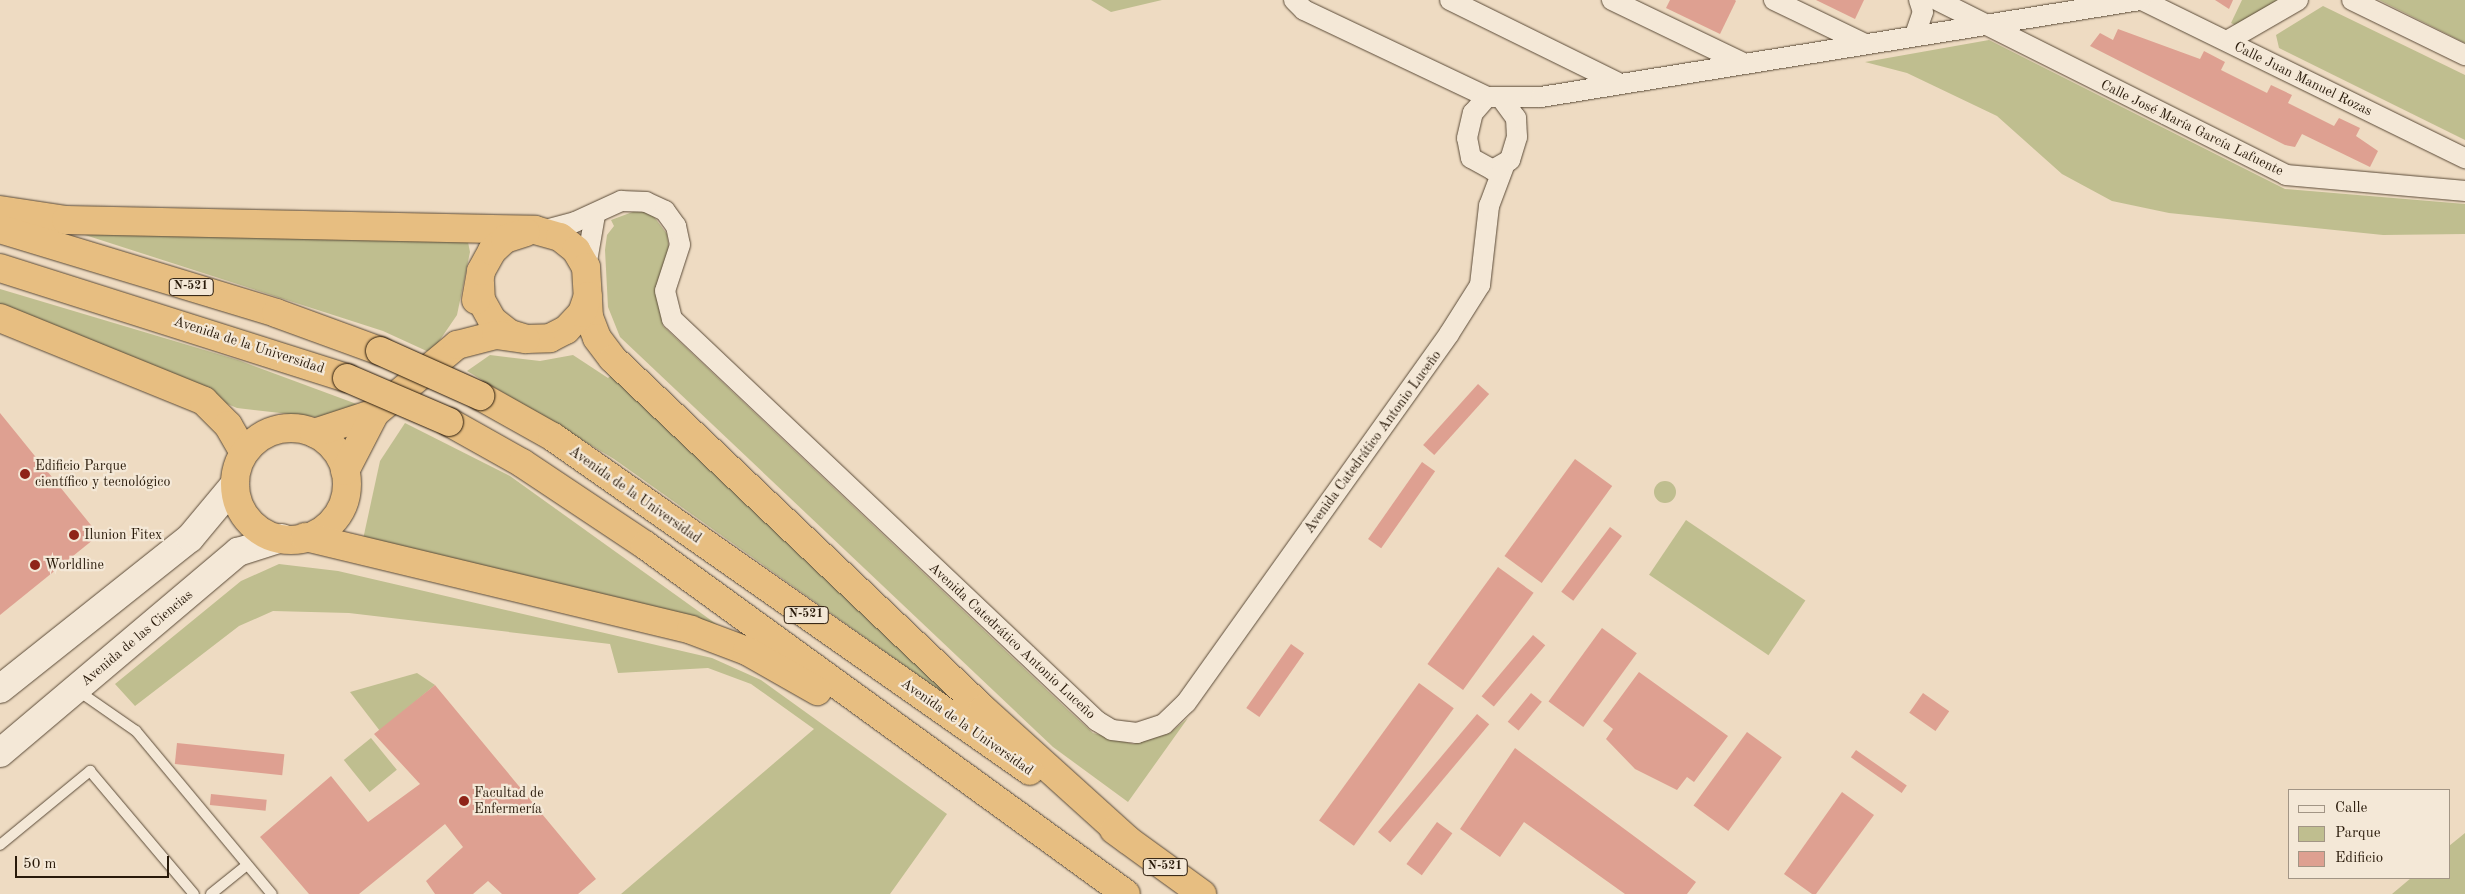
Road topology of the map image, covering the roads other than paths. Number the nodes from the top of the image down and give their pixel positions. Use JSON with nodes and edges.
{"nodes":[{"id":1,"x":1294,"y":0,"type":"edge"},
{"id":2,"x":1450,"y":0,"type":"edge"},
{"id":3,"x":1612,"y":0,"type":"edge"},
{"id":4,"x":1774,"y":0,"type":"edge"},
{"id":5,"x":1919,"y":0,"type":"edge"},
{"id":6,"x":1937,"y":0,"type":"edge"},
{"id":7,"x":2141,"y":0,"type":"edge"},
{"id":8,"x":2298,"y":0,"type":"edge"},
{"id":9,"x":2352,"y":0,"type":"edge"},
{"id":10,"x":2074,"y":6,"type":"edge"},
{"id":11,"x":1988,"y":24,"type":"junction"},
{"id":12,"x":1915,"y":35,"type":"junction"},
{"id":13,"x":2227,"y":41,"type":"junction"},
{"id":14,"x":1865,"y":44,"type":"junction"},
{"id":15,"x":2465,"y":55,"type":"edge"},
{"id":16,"x":1743,"y":63,"type":"junction"},
{"id":17,"x":1455,"y":82,"type":"junction"},
{"id":18,"x":1617,"y":82,"type":"junction"},
{"id":19,"x":1541,"y":97,"type":"junction"},
{"id":20,"x":1495,"y":98,"type":"junction"},
{"id":21,"x":1473,"y":113,"type":"junction"},
{"id":22,"x":1516,"y":118,"type":"junction"},
{"id":23,"x":2461,"y":157,"type":"edge"},
{"id":24,"x":1476,"y":162,"type":"junction"},
{"id":25,"x":1504,"y":166,"type":"junction"},
{"id":26,"x":2457,"y":190,"type":"edge"},
{"id":27,"x":1489,"y":206,"type":"junction"},
{"id":28,"x":0,"y":210,"type":"edge"},
{"id":29,"x":595,"y":215,"type":"junction"},
{"id":30,"x":0,"y":230,"type":"edge"},
{"id":31,"x":535,"y":231,"type":"junction"},
{"id":32,"x":586,"y":267,"type":"junction"},
{"id":33,"x":0,"y":268,"type":"edge"},
{"id":34,"x":480,"y":282,"type":"junction"},
{"id":35,"x":588,"y":296,"type":"junction"},
{"id":36,"x":0,"y":318,"type":"edge"},
{"id":37,"x":526,"y":339,"type":"junction"},
{"id":38,"x":457,"y":345,"type":"junction"},
{"id":39,"x":375,"y":414,"type":"junction"},
{"id":40,"x":314,"y":433,"type":"junction"},
{"id":41,"x":244,"y":453,"type":"junction"},
{"id":42,"x":345,"y":471,"type":"junction"},
{"id":43,"x":235,"y":484,"type":"junction"},
{"id":44,"x":294,"y":538,"type":"junction"},
{"id":45,"x":0,"y":689,"type":"edge"},
{"id":46,"x":76,"y":690,"type":"junction"},
{"id":47,"x":912,"y":740,"type":"junction"},
{"id":48,"x":0,"y":753,"type":"edge"},
{"id":49,"x":1128,"y":840,"type":"junction"},
{"id":50,"x":0,"y":846,"type":"edge"},
{"id":51,"x":247,"y":865,"type":"junction"},
{"id":52,"x":194,"y":894,"type":"edge"},
{"id":53,"x":211,"y":894,"type":"edge"},
{"id":54,"x":272,"y":894,"type":"edge"},
{"id":55,"x":1126,"y":894,"type":"edge"},
{"id":56,"x":1202,"y":894,"type":"edge"}],
"edges":[{"from":1,"to":17,"type":"street"},
{"from":2,"to":18,"type":"street"},
{"from":3,"to":16,"type":"street"},
{"from":4,"to":14,"type":"street"},
{"from":5,"to":12,"type":"street"},
{"from":6,"to":11,"type":"street","name":"Calle José María García Lafuente"},
{"from":7,"to":10,"type":"street"},
{"from":7,"to":13,"type":"street","name":"Calle Juan Manuel Rozas"},
{"from":8,"to":13,"type":"street"},
{"from":9,"to":15,"type":"street"},
{"from":10,"to":11,"type":"street"},
{"from":11,"to":12,"type":"street"},
{"from":11,"to":26,"type":"street","name":"Calle José María García Lafuente"},
{"from":12,"to":14,"type":"street"},
{"from":13,"to":23,"type":"street","name":"Calle Juan Manuel Rozas"},
{"from":14,"to":16,"type":"street"},
{"from":16,"to":18,"type":"street"},
{"from":17,"to":20,"type":"street"},
{"from":17,"to":21,"type":"street"},
{"from":18,"to":19,"type":"street"},
{"from":19,"to":20,"type":"street"},
{"from":19,"to":22,"type":"street"},
{"from":20,"to":21,"type":"street"},
{"from":20,"to":22,"type":"street"},
{"from":21,"to":24,"type":"street"},
{"from":22,"to":25,"type":"street"},
{"from":23,"to":26,"type":"street"},
{"from":24,"to":25,"type":"street"},
{"from":24,"to":27,"type":"street","name":"Avenida Catedrático Antonio Luceño"},
{"from":25,"to":27,"type":"street","name":"Avenida Catedrático Antonio Luceño"},
{"from":27,"to":29,"type":"street","name":"Avenida Catedrático Antonio Luceño"},
{"from":28,"to":31,"type":"highway"},
{"from":29,"to":31,"type":"street","name":"Avenida Catedrático Antonio Luceño"},
{"from":29,"to":32,"type":"street"},
{"from":30,"to":49,"type":"highway","name":"Avenida de la Universidad","number":"N-521","bridge":true},
{"from":31,"to":32,"type":"highway"},
{"from":31,"to":34,"type":"highway"},
{"from":32,"to":35,"type":"highway"},
{"from":33,"to":47,"type":"highway","name":"Avenida de la Universidad","number":"N-521","bridge":true},
{"from":34,"to":37,"type":"highway"},
{"from":34,"to":38,"type":"highway"},
{"from":35,"to":37,"type":"highway"},
{"from":35,"to":49,"type":"highway"},
{"from":36,"to":41,"type":"highway"},
{"from":37,"to":38,"type":"highway"},
{"from":38,"to":39,"type":"highway"},
{"from":39,"to":40,"type":"highway"},
{"from":39,"to":42,"type":"highway"},
{"from":40,"to":41,"type":"highway"},
{"from":40,"to":42,"type":"highway"},
{"from":41,"to":43,"type":"highway"},
{"from":42,"to":44,"type":"highway"},
{"from":43,"to":44,"type":"highway"},
{"from":43,"to":45,"type":"main road"},
{"from":44,"to":46,"type":"main road","name":"Avenida de las Ciencias"},
{"from":44,"to":47,"type":"highway"},
{"from":46,"to":48,"type":"main road","name":"Avenida de las Ciencias"},
{"from":46,"to":51,"type":"lane"},
{"from":47,"to":55,"type":"highway","name":"Avenida de la Universidad","number":"N-521"},
{"from":49,"to":56,"type":"highway","name":"Avenida de la Universidad","number":"N-521"},
{"from":50,"to":52,"type":"lane"},
{"from":51,"to":53,"type":"lane"},
{"from":51,"to":54,"type":"lane"}]}
